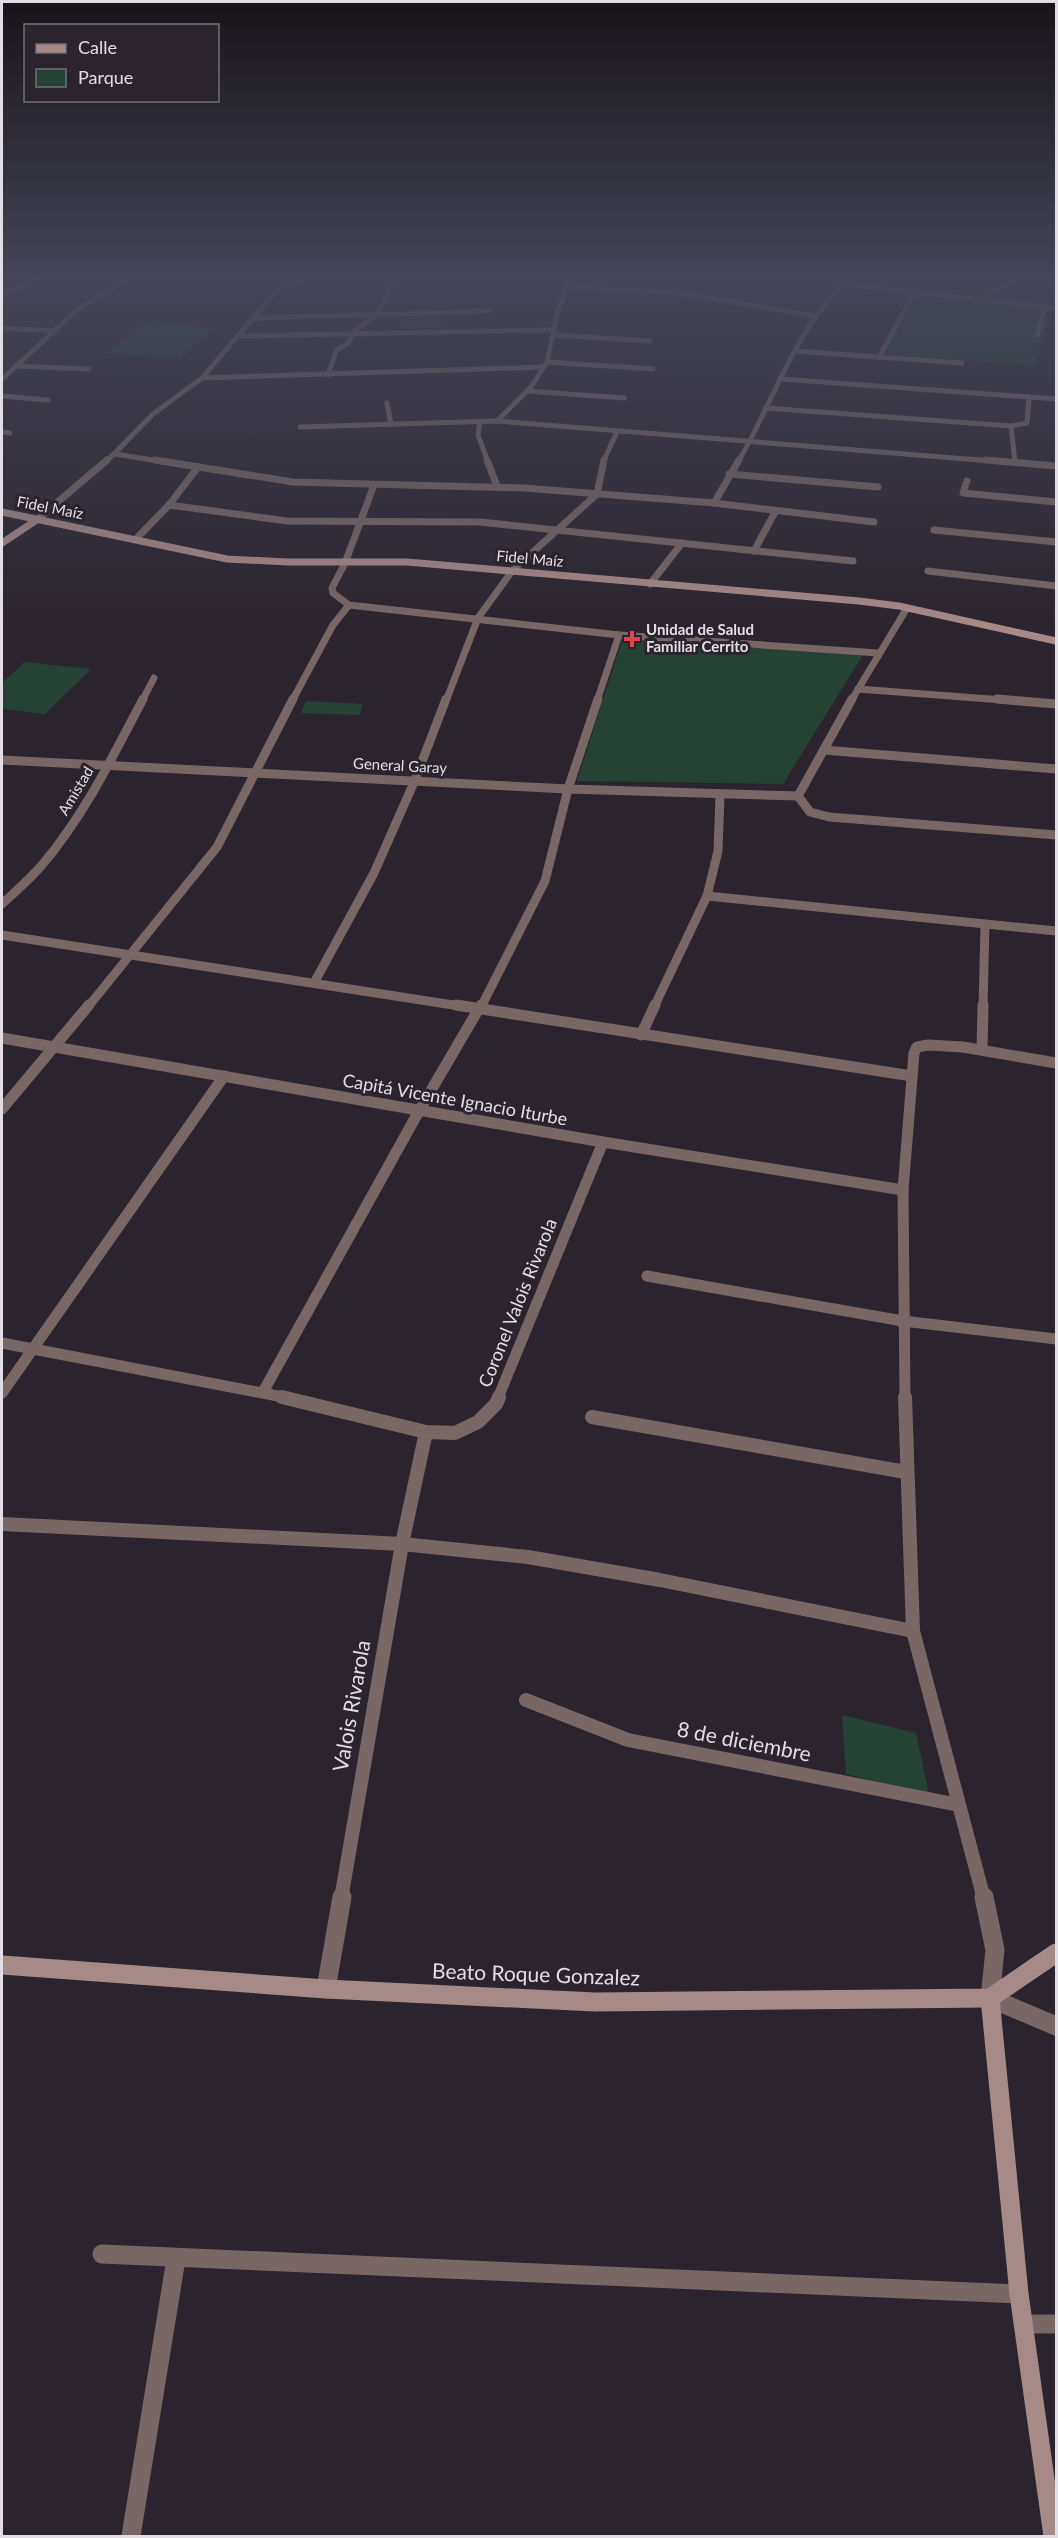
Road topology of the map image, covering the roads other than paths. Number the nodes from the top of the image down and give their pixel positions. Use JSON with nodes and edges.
{"nodes":[{"id":1,"x":182,"y":392,"type":"edge"},
{"id":2,"x":526,"y":392,"type":"edge"},
{"id":3,"x":547,"y":392,"type":"edge"},
{"id":4,"x":773,"y":392,"type":"edge"},
{"id":5,"x":969,"y":392,"type":"edge"},
{"id":6,"x":2,"y":396,"type":"edge"},
{"id":7,"x":1029,"y":397,"type":"junction"},
{"id":8,"x":624,"y":398,"type":"dead end"},
{"id":9,"x":1056,"y":399,"type":"edge"},
{"id":10,"x":48,"y":400,"type":"dead end"},
{"id":11,"x":387,"y":403,"type":"dead end"},
{"id":12,"x":765,"y":408,"type":"junction"},
{"id":13,"x":497,"y":421,"type":"junction"},
{"id":14,"x":480,"y":422,"type":"junction"},
{"id":15,"x":391,"y":424,"type":"junction"},
{"id":16,"x":1011,"y":426,"type":"junction"},
{"id":17,"x":300,"y":428,"type":"dead end"},
{"id":18,"x":2,"y":432,"type":"edge"},
{"id":19,"x":617,"y":432,"type":"junction"},
{"id":20,"x":10,"y":433,"type":"dead end"},
{"id":21,"x":751,"y":440,"type":"junction"},
{"id":22,"x":115,"y":454,"type":"junction"},
{"id":23,"x":1015,"y":462,"type":"junction"},
{"id":24,"x":1056,"y":466,"type":"edge"},
{"id":25,"x":198,"y":467,"type":"junction"},
{"id":26,"x":729,"y":474,"type":"junction"},
{"id":27,"x":967,"y":481,"type":"dead end"},
{"id":28,"x":374,"y":485,"type":"junction"},
{"id":29,"x":497,"y":486,"type":"junction"},
{"id":30,"x":878,"y":488,"type":"dead end"},
{"id":31,"x":597,"y":494,"type":"junction"},
{"id":32,"x":1056,"y":502,"type":"edge"},
{"id":33,"x":714,"y":503,"type":"junction"},
{"id":34,"x":169,"y":506,"type":"junction"},
{"id":35,"x":2,"y":512,"type":"edge"},
{"id":36,"x":775,"y":512,"type":"junction"},
{"id":37,"x":38,"y":519,"type":"junction"},
{"id":38,"x":359,"y":522,"type":"junction"},
{"id":39,"x":874,"y":522,"type":"dead end"},
{"id":40,"x":556,"y":530,"type":"junction"},
{"id":41,"x":934,"y":530,"type":"dead end"},
{"id":42,"x":136,"y":538,"type":"junction"},
{"id":43,"x":1056,"y":542,"type":"edge"},
{"id":44,"x":2,"y":543,"type":"edge"},
{"id":45,"x":682,"y":543,"type":"junction"},
{"id":46,"x":754,"y":551,"type":"junction"},
{"id":47,"x":853,"y":561,"type":"dead end"},
{"id":48,"x":345,"y":563,"type":"junction"},
{"id":49,"x":512,"y":571,"type":"junction"},
{"id":50,"x":927,"y":571,"type":"dead end"},
{"id":51,"x":650,"y":584,"type":"junction"},
{"id":52,"x":1056,"y":586,"type":"edge"},
{"id":53,"x":349,"y":605,"type":"junction"},
{"id":54,"x":906,"y":608,"type":"junction"},
{"id":55,"x":478,"y":618,"type":"junction"},
{"id":56,"x":619,"y":634,"type":"junction"},
{"id":57,"x":1056,"y":641,"type":"edge"},
{"id":58,"x":878,"y":653,"type":"junction"},
{"id":59,"x":154,"y":678,"type":"dead end"},
{"id":60,"x":858,"y":689,"type":"junction"},
{"id":61,"x":1056,"y":704,"type":"edge"},
{"id":62,"x":824,"y":750,"type":"junction"},
{"id":63,"x":2,"y":760,"type":"edge"},
{"id":64,"x":107,"y":766,"type":"junction"},
{"id":65,"x":1056,"y":769,"type":"edge"},
{"id":66,"x":254,"y":771,"type":"junction"},
{"id":67,"x":415,"y":780,"type":"junction"},
{"id":68,"x":568,"y":789,"type":"junction"},
{"id":69,"x":720,"y":795,"type":"junction"},
{"id":70,"x":798,"y":796,"type":"junction"},
{"id":71,"x":1056,"y":835,"type":"edge"},
{"id":72,"x":707,"y":896,"type":"junction"},
{"id":73,"x":2,"y":904,"type":"edge"},
{"id":74,"x":985,"y":925,"type":"junction"},
{"id":75,"x":1056,"y":931,"type":"edge"},
{"id":76,"x":2,"y":935,"type":"edge"},
{"id":77,"x":130,"y":956,"type":"junction"},
{"id":78,"x":314,"y":983,"type":"junction"},
{"id":79,"x":479,"y":1010,"type":"junction"},
{"id":80,"x":641,"y":1035,"type":"junction"},
{"id":81,"x":2,"y":1038,"type":"edge"},
{"id":82,"x":53,"y":1048,"type":"junction"},
{"id":83,"x":982,"y":1050,"type":"junction"},
{"id":84,"x":1056,"y":1063,"type":"edge"},
{"id":85,"x":224,"y":1076,"type":"junction"},
{"id":86,"x":912,"y":1076,"type":"junction"},
{"id":87,"x":2,"y":1109,"type":"edge"},
{"id":88,"x":419,"y":1111,"type":"junction"},
{"id":89,"x":603,"y":1142,"type":"junction"},
{"id":90,"x":903,"y":1190,"type":"junction"},
{"id":91,"x":647,"y":1276,"type":"dead end"},
{"id":92,"x":903,"y":1321,"type":"junction"},
{"id":93,"x":1056,"y":1339,"type":"edge"},
{"id":94,"x":2,"y":1343,"type":"edge"},
{"id":95,"x":32,"y":1349,"type":"junction"},
{"id":96,"x":264,"y":1392,"type":"junction"},
{"id":97,"x":2,"y":1393,"type":"edge"},
{"id":98,"x":592,"y":1417,"type":"dead end"},
{"id":99,"x":426,"y":1432,"type":"junction"},
{"id":100,"x":906,"y":1472,"type":"junction"},
{"id":101,"x":2,"y":1524,"type":"edge"},
{"id":102,"x":402,"y":1544,"type":"junction"},
{"id":103,"x":913,"y":1631,"type":"junction"},
{"id":104,"x":526,"y":1700,"type":"dead end"},
{"id":105,"x":959,"y":1806,"type":"junction"},
{"id":106,"x":1056,"y":1953,"type":"edge"},
{"id":107,"x":2,"y":1965,"type":"edge"},
{"id":108,"x":326,"y":1989,"type":"junction"},
{"id":109,"x":990,"y":1998,"type":"junction"},
{"id":110,"x":1056,"y":2026,"type":"edge"},
{"id":111,"x":102,"y":2254,"type":"dead end"},
{"id":112,"x":176,"y":2259,"type":"junction"},
{"id":113,"x":1020,"y":2294,"type":"junction"},
{"id":114,"x":1023,"y":2324,"type":"junction"},
{"id":115,"x":1056,"y":2324,"type":"edge"},
{"id":116,"x":131,"y":2536,"type":"edge"},
{"id":117,"x":1053,"y":2536,"type":"edge"}],
"edges":[{"from":1,"to":22,"type":"street"},
{"from":2,"to":13,"type":"street"},
{"from":3,"to":8,"type":"street"},
{"from":4,"to":12,"type":"street"},
{"from":5,"to":7,"type":"street"},
{"from":6,"to":10,"type":"street"},
{"from":7,"to":9,"type":"street"},
{"from":7,"to":16,"type":"street"},
{"from":11,"to":15,"type":"street"},
{"from":12,"to":16,"type":"street"},
{"from":12,"to":21,"type":"street"},
{"from":13,"to":14,"type":"street"},
{"from":13,"to":19,"type":"street"},
{"from":14,"to":15,"type":"street"},
{"from":14,"to":29,"type":"street"},
{"from":15,"to":17,"type":"street"},
{"from":16,"to":23,"type":"street"},
{"from":18,"to":20,"type":"street"},
{"from":19,"to":21,"type":"street"},
{"from":19,"to":31,"type":"street"},
{"from":21,"to":23,"type":"street"},
{"from":21,"to":26,"type":"street"},
{"from":22,"to":25,"type":"street"},
{"from":22,"to":37,"type":"street"},
{"from":23,"to":24,"type":"street"},
{"from":25,"to":28,"type":"street"},
{"from":25,"to":34,"type":"street"},
{"from":26,"to":30,"type":"street"},
{"from":26,"to":33,"type":"street"},
{"from":27,"to":32,"type":"street"},
{"from":28,"to":29,"type":"street"},
{"from":28,"to":38,"type":"street"},
{"from":29,"to":31,"type":"street"},
{"from":31,"to":33,"type":"street"},
{"from":31,"to":40,"type":"street"},
{"from":33,"to":36,"type":"street"},
{"from":34,"to":38,"type":"street"},
{"from":34,"to":42,"type":"street"},
{"from":35,"to":37,"type":"street","name":"Fidel Maíz"},
{"from":36,"to":39,"type":"street"},
{"from":36,"to":46,"type":"street"},
{"from":37,"to":42,"type":"street","name":"Fidel Maíz"},
{"from":37,"to":44,"type":"street"},
{"from":38,"to":40,"type":"street"},
{"from":38,"to":48,"type":"street"},
{"from":40,"to":45,"type":"street"},
{"from":40,"to":49,"type":"street"},
{"from":41,"to":43,"type":"street"},
{"from":42,"to":48,"type":"street","name":"Fidel Maíz"},
{"from":45,"to":46,"type":"street"},
{"from":45,"to":51,"type":"street"},
{"from":46,"to":47,"type":"street"},
{"from":48,"to":49,"type":"street","name":"Fidel Maíz"},
{"from":48,"to":53,"type":"street"},
{"from":49,"to":51,"type":"street","name":"Fidel Maíz"},
{"from":49,"to":55,"type":"street"},
{"from":50,"to":52,"type":"street"},
{"from":51,"to":54,"type":"street","name":"Fidel Maíz"},
{"from":53,"to":55,"type":"street"},
{"from":53,"to":66,"type":"street"},
{"from":54,"to":57,"type":"street","name":"Fidel Maíz"},
{"from":54,"to":58,"type":"street"},
{"from":55,"to":56,"type":"street"},
{"from":55,"to":67,"type":"street"},
{"from":56,"to":58,"type":"street"},
{"from":56,"to":68,"type":"street"},
{"from":58,"to":60,"type":"street"},
{"from":59,"to":64,"type":"street","name":"Amistad"},
{"from":60,"to":61,"type":"street"},
{"from":60,"to":62,"type":"street"},
{"from":62,"to":65,"type":"street"},
{"from":62,"to":70,"type":"street"},
{"from":63,"to":64,"type":"street","name":"General Garay"},
{"from":64,"to":66,"type":"street","name":"General Garay"},
{"from":64,"to":73,"type":"street","name":"Amistad"},
{"from":66,"to":67,"type":"street","name":"General Garay"},
{"from":66,"to":77,"type":"street"},
{"from":67,"to":68,"type":"street","name":"General Garay"},
{"from":67,"to":78,"type":"street"},
{"from":68,"to":69,"type":"street","name":"General Garay"},
{"from":68,"to":79,"type":"street"},
{"from":69,"to":70,"type":"street","name":"General Garay"},
{"from":69,"to":72,"type":"street"},
{"from":70,"to":71,"type":"street"},
{"from":72,"to":74,"type":"street"},
{"from":72,"to":80,"type":"street"},
{"from":74,"to":75,"type":"street"},
{"from":74,"to":83,"type":"street"},
{"from":76,"to":77,"type":"street"},
{"from":77,"to":78,"type":"street"},
{"from":77,"to":82,"type":"street"},
{"from":78,"to":79,"type":"street"},
{"from":79,"to":80,"type":"street"},
{"from":79,"to":88,"type":"street"},
{"from":80,"to":86,"type":"street"},
{"from":81,"to":82,"type":"street","name":"Capitá Vicente Ignacio Iturbe"},
{"from":82,"to":85,"type":"street","name":"Capitá Vicente Ignacio Iturbe"},
{"from":82,"to":87,"type":"street"},
{"from":83,"to":84,"type":"street"},
{"from":83,"to":86,"type":"street"},
{"from":85,"to":88,"type":"street","name":"Capitá Vicente Ignacio Iturbe"},
{"from":85,"to":95,"type":"street"},
{"from":86,"to":90,"type":"street"},
{"from":88,"to":89,"type":"street","name":"Capitá Vicente Ignacio Iturbe"},
{"from":88,"to":96,"type":"street"},
{"from":89,"to":90,"type":"street","name":"Capitá Vicente Ignacio Iturbe"},
{"from":89,"to":99,"type":"street","name":"Coronel Valois Rivarola"},
{"from":90,"to":92,"type":"street"},
{"from":91,"to":92,"type":"street"},
{"from":92,"to":93,"type":"street"},
{"from":92,"to":100,"type":"street"},
{"from":94,"to":95,"type":"street","name":"Coronel Valois Rivarola"},
{"from":95,"to":96,"type":"street","name":"Coronel Valois Rivarola"},
{"from":95,"to":97,"type":"street"},
{"from":96,"to":99,"type":"street","name":"Coronel Valois Rivarola"},
{"from":98,"to":100,"type":"street"},
{"from":99,"to":102,"type":"street","name":"Valois Rivarola"},
{"from":100,"to":103,"type":"street"},
{"from":101,"to":102,"type":"street"},
{"from":102,"to":103,"type":"street"},
{"from":102,"to":108,"type":"street","name":"Valois Rivarola"},
{"from":103,"to":105,"type":"street"},
{"from":104,"to":105,"type":"street","name":"8 de diciembre"},
{"from":105,"to":109,"type":"street"},
{"from":106,"to":109,"type":"street"},
{"from":107,"to":108,"type":"street","name":"Beato Roque Gonzalez"},
{"from":108,"to":109,"type":"street","name":"Beato Roque Gonzalez"},
{"from":109,"to":110,"type":"street"},
{"from":109,"to":113,"type":"street"},
{"from":111,"to":112,"type":"street"},
{"from":112,"to":113,"type":"street"},
{"from":112,"to":116,"type":"street"},
{"from":113,"to":114,"type":"street"},
{"from":114,"to":115,"type":"street"},
{"from":114,"to":117,"type":"street"}]}
